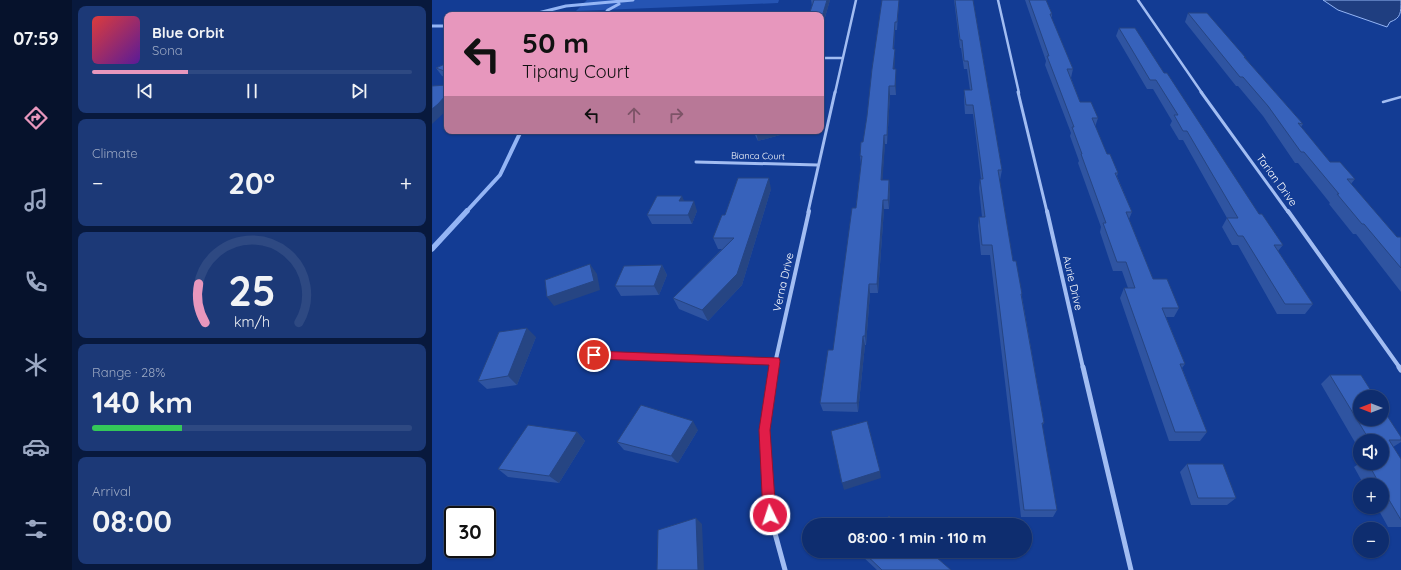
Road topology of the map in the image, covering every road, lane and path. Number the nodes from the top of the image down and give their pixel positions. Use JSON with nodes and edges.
{"nodes":[{"id":1,"x":856,"y":0,"type":"edge"},
{"id":2,"x":998,"y":0,"type":"edge"},
{"id":3,"x":1138,"y":0,"type":"edge"},
{"id":4,"x":824,"y":58,"type":"edge"},
{"id":5,"x":843,"y":58,"type":"junction"},
{"id":6,"x":1401,"y":97,"type":"edge"},
{"id":7,"x":1383,"y":102,"type":"dead end"},
{"id":8,"x":696,"y":162,"type":"dead end"},
{"id":9,"x":818,"y":165,"type":"junction"},
{"id":10,"x":594,"y":355,"type":"dead end"},
{"id":11,"x":775,"y":361,"type":"junction"},
{"id":12,"x":1401,"y":370,"type":"edge"},
{"id":13,"x":785,"y":570,"type":"edge"},
{"id":14,"x":1132,"y":570,"type":"edge"}],
"edges":[{"from":1,"to":5,"type":"street","name":"Verna Drive"},
{"from":2,"to":14,"type":"street","name":"Aurie Drive"},
{"from":3,"to":12,"type":"street","name":"Tarian Drive"},
{"from":4,"to":5,"type":"street"},
{"from":5,"to":9,"type":"street","name":"Verna Drive"},
{"from":6,"to":7,"type":"lane"},
{"from":8,"to":9,"type":"street","name":"Bianca Court"},
{"from":9,"to":11,"type":"street","name":"Verna Drive"},
{"from":10,"to":11,"type":"street"},
{"from":11,"to":13,"type":"street","name":"Verna Drive"}]}
